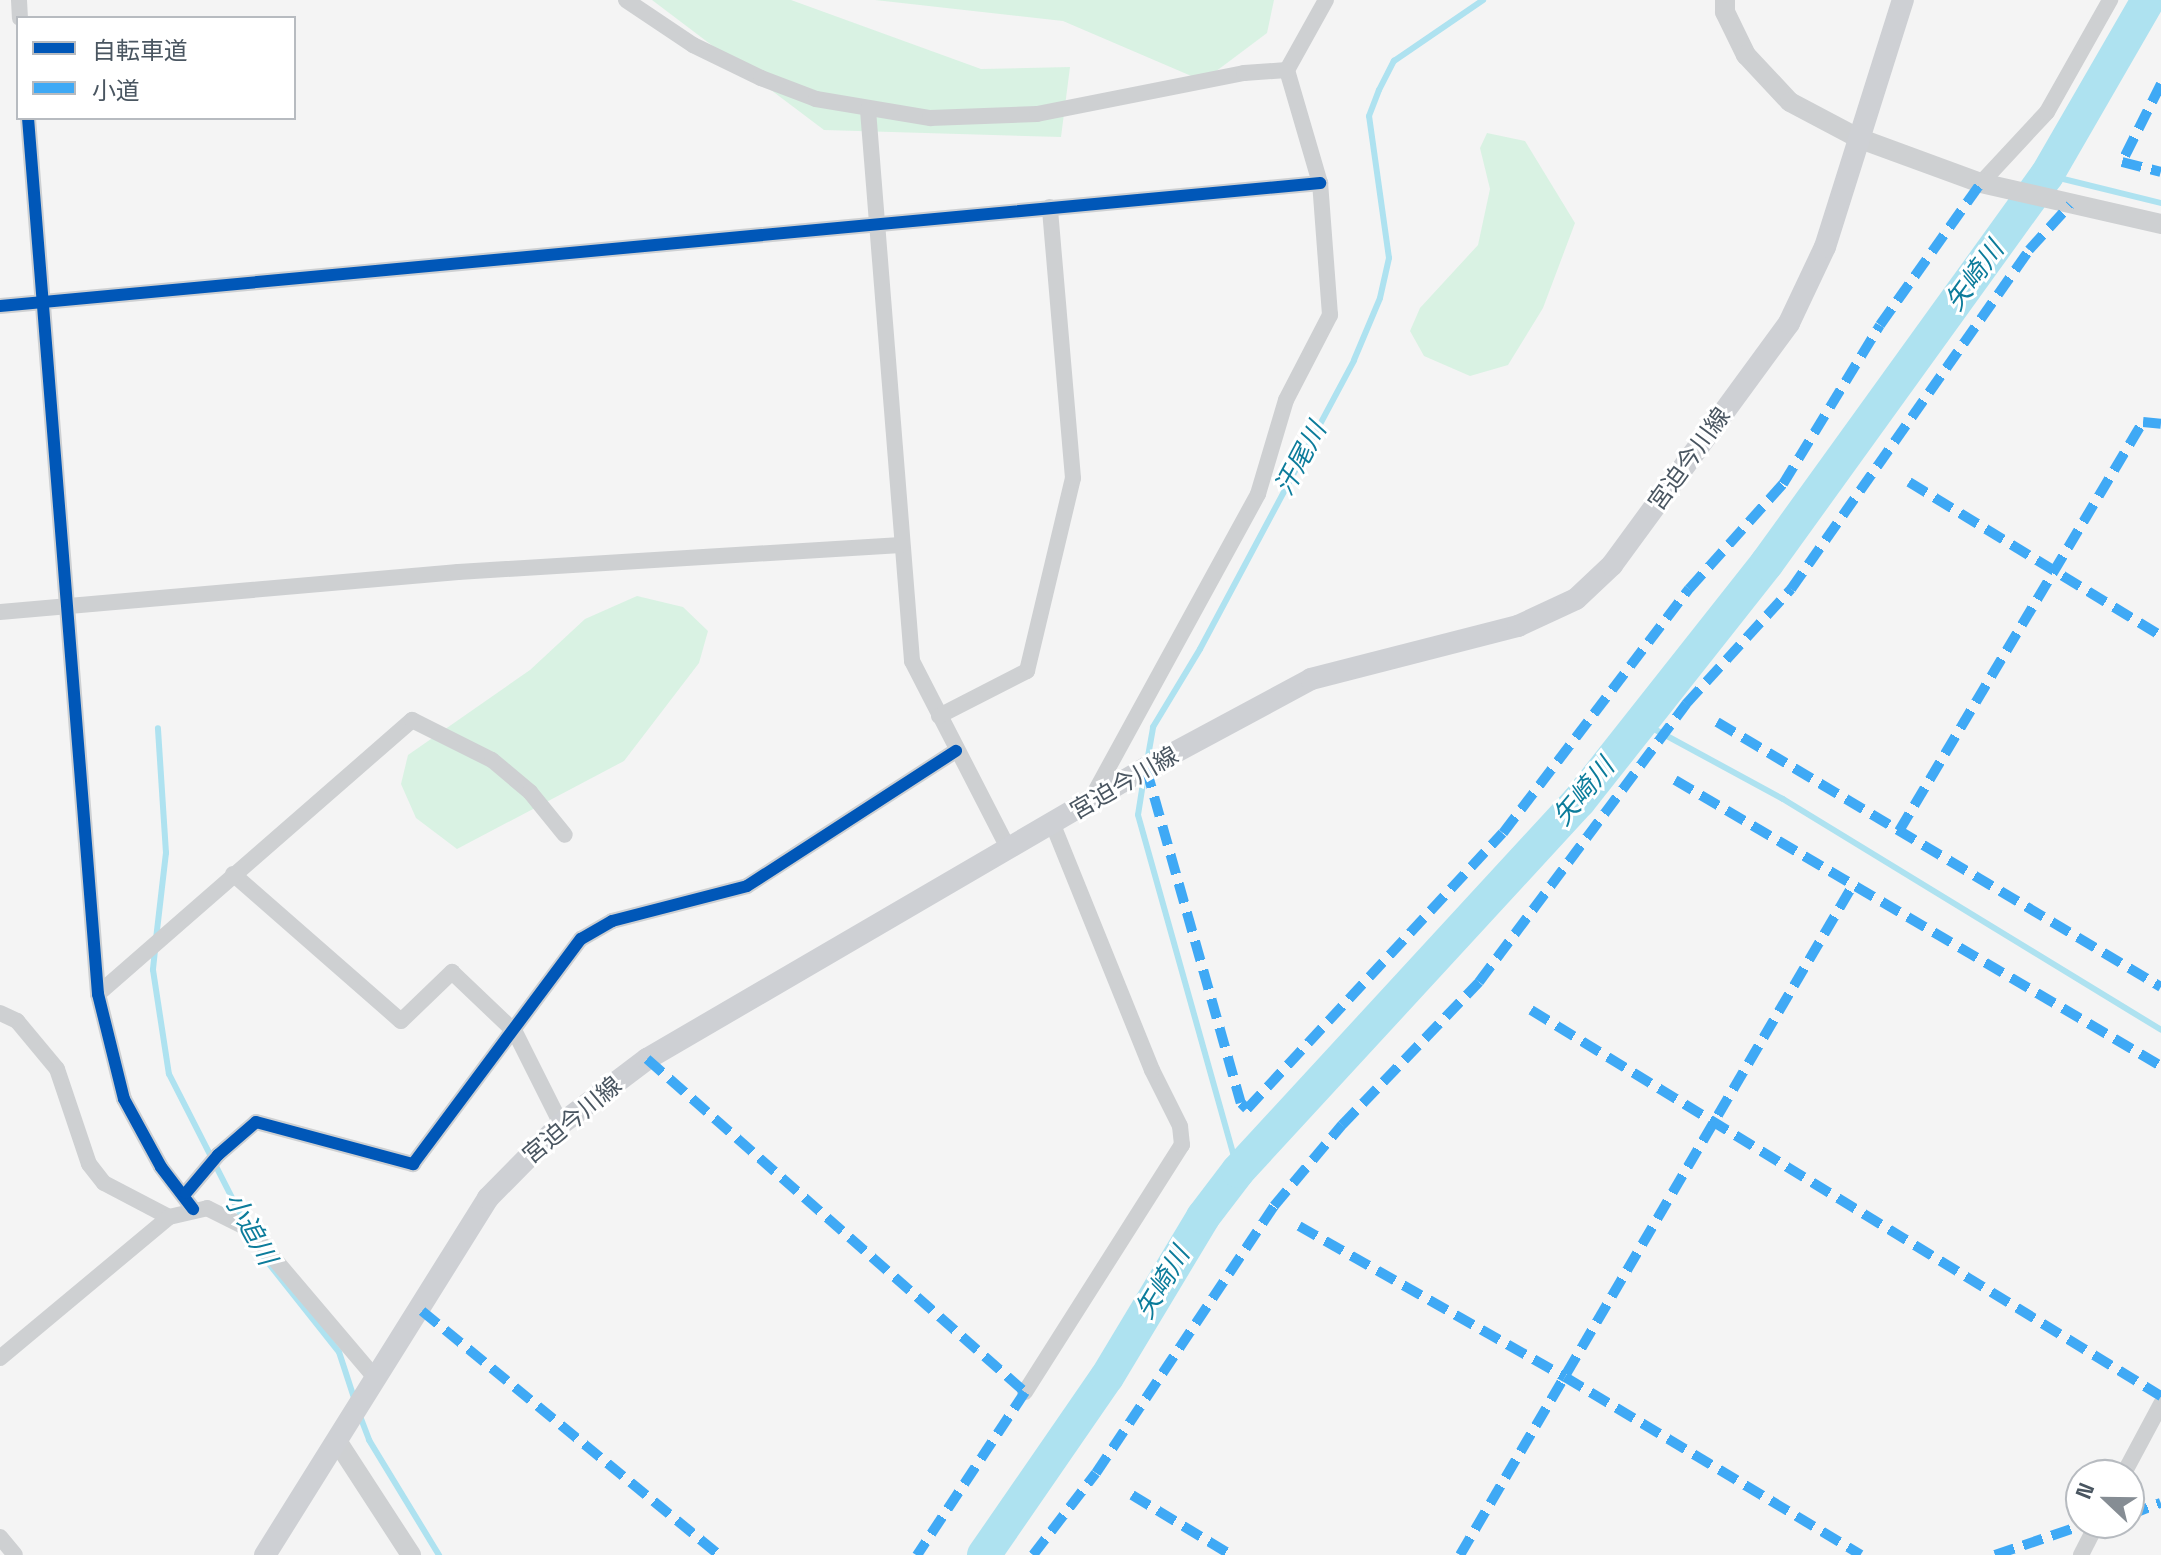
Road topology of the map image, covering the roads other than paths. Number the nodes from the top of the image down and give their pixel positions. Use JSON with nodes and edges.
{"nodes":[{"id":1,"x":626,"y":0,"type":"edge"},
{"id":2,"x":1326,"y":0,"type":"edge"},
{"id":3,"x":1725,"y":0,"type":"edge"},
{"id":4,"x":1903,"y":0,"type":"edge"},
{"id":5,"x":2110,"y":0,"type":"edge"},
{"id":6,"x":1287,"y":70,"type":"junction"},
{"id":7,"x":868,"y":110,"type":"junction"},
{"id":8,"x":28,"y":120,"type":"edge"},
{"id":9,"x":1858,"y":138,"type":"junction"},
{"id":10,"x":1320,"y":183,"type":"junction"},
{"id":11,"x":1981,"y":183,"type":"junction"},
{"id":12,"x":1050,"y":207,"type":"junction"},
{"id":13,"x":877,"y":223,"type":"junction"},
{"id":14,"x":2161,"y":224,"type":"edge"},
{"id":15,"x":42,"y":302,"type":"junction"},
{"id":16,"x":0,"y":306,"type":"edge"},
{"id":17,"x":901,"y":545,"type":"junction"},
{"id":18,"x":66,"y":606,"type":"junction"},
{"id":19,"x":0,"y":612,"type":"edge"},
{"id":20,"x":939,"y":716,"type":"junction"},
{"id":21,"x":956,"y":751,"type":"junction"},
{"id":22,"x":1088,"y":803,"type":"junction"},
{"id":23,"x":1053,"y":825,"type":"junction"},
{"id":24,"x":565,"y":835,"type":"dead end"},
{"id":25,"x":1009,"y":850,"type":"junction"},
{"id":26,"x":233,"y":874,"type":"junction"},
{"id":27,"x":98,"y":994,"type":"junction"},
{"id":28,"x":0,"y":1013,"type":"edge"},
{"id":29,"x":515,"y":1032,"type":"junction"},
{"id":30,"x":561,"y":1124,"type":"junction"},
{"id":31,"x":186,"y":1193,"type":"junction"},
{"id":32,"x":193,"y":1209,"type":"junction"},
{"id":33,"x":169,"y":1217,"type":"junction"},
{"id":34,"x":0,"y":1358,"type":"edge"},
{"id":35,"x":377,"y":1380,"type":"junction"},
{"id":36,"x":1025,"y":1392,"type":"dead end"},
{"id":37,"x":2161,"y":1404,"type":"edge"},
{"id":38,"x":337,"y":1441,"type":"junction"},
{"id":39,"x":2132,"y":1459,"type":"edge"},
{"id":40,"x":0,"y":1537,"type":"edge"},
{"id":41,"x":15,"y":1555,"type":"edge"},
{"id":42,"x":265,"y":1555,"type":"edge"},
{"id":43,"x":411,"y":1555,"type":"edge"}],
"edges":[{"from":1,"to":7,"type":"street"},
{"from":2,"to":6,"type":"street"},
{"from":3,"to":9,"type":"street"},
{"from":4,"to":9,"type":"main road","name":"宮迫今川線"},
{"from":5,"to":11,"type":"street"},
{"from":6,"to":7,"type":"street"},
{"from":6,"to":10,"type":"street"},
{"from":7,"to":13,"type":"street"},
{"from":8,"to":15,"type":"street"},
{"from":9,"to":11,"type":"street"},
{"from":9,"to":22,"type":"main road","name":"宮迫今川線"},
{"from":10,"to":12,"type":"street"},
{"from":10,"to":22,"type":"street"},
{"from":11,"to":14,"type":"street"},
{"from":12,"to":13,"type":"street"},
{"from":12,"to":20,"type":"street"},
{"from":13,"to":15,"type":"street"},
{"from":13,"to":17,"type":"street"},
{"from":15,"to":16,"type":"street"},
{"from":15,"to":18,"type":"street"},
{"from":17,"to":18,"type":"street"},
{"from":17,"to":20,"type":"street"},
{"from":18,"to":19,"type":"street"},
{"from":18,"to":27,"type":"street"},
{"from":20,"to":21,"type":"street"},
{"from":21,"to":25,"type":"street"},
{"from":21,"to":29,"type":"street"},
{"from":22,"to":23,"type":"main road","name":"宮迫今川線"},
{"from":23,"to":25,"type":"main road","name":"宮迫今川線"},
{"from":23,"to":36,"type":"street"},
{"from":24,"to":26,"type":"street"},
{"from":25,"to":30,"type":"main road","name":"宮迫今川線"},
{"from":26,"to":27,"type":"street"},
{"from":26,"to":29,"type":"street"},
{"from":27,"to":31,"type":"street"},
{"from":28,"to":33,"type":"street"},
{"from":29,"to":30,"type":"street"},
{"from":29,"to":31,"type":"street"},
{"from":30,"to":35,"type":"main road","name":"宮迫今川線"},
{"from":31,"to":32,"type":"street"},
{"from":32,"to":33,"type":"street"},
{"from":32,"to":35,"type":"street"},
{"from":33,"to":34,"type":"street"},
{"from":35,"to":38,"type":"main road","name":"宮迫今川線"},
{"from":37,"to":39,"type":"street"},
{"from":38,"to":42,"type":"main road","name":"宮迫今川線"},
{"from":38,"to":43,"type":"street"},
{"from":40,"to":41,"type":"street"}]}
